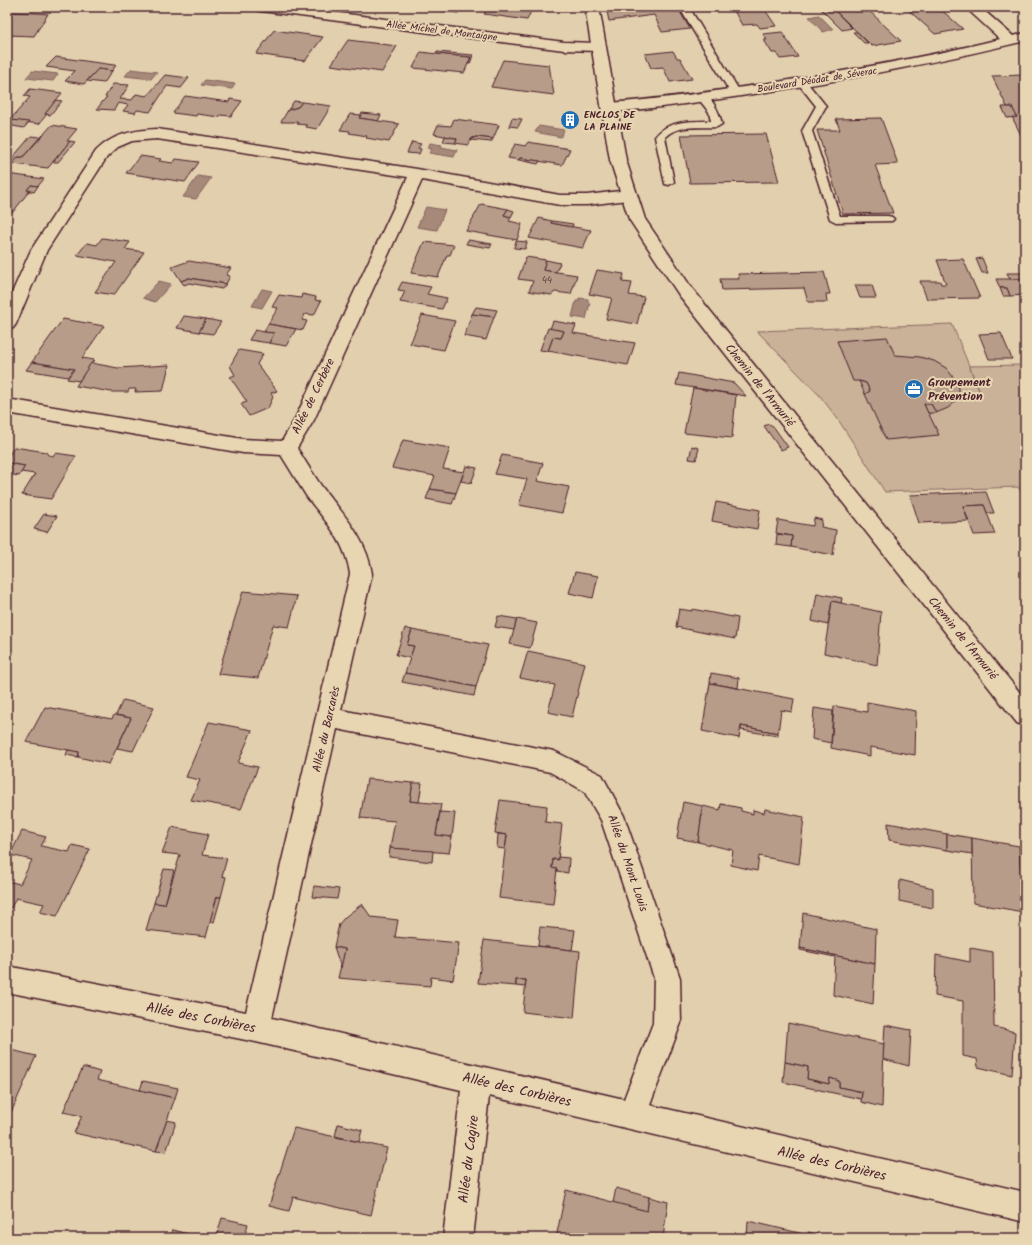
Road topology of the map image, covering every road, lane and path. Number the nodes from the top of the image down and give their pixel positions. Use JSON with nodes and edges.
{"nodes":[{"id":1,"x":261,"y":7,"type":"edge"},
{"id":2,"x":592,"y":7,"type":"edge"},
{"id":3,"x":684,"y":7,"type":"edge"},
{"id":4,"x":972,"y":7,"type":"edge"},
{"id":5,"x":1025,"y":37,"type":"edge"},
{"id":6,"x":1010,"y":40,"type":"junction"},
{"id":7,"x":598,"y":47,"type":"junction"},
{"id":8,"x":802,"y":82,"type":"junction"},
{"id":9,"x":735,"y":92,"type":"junction"},
{"id":10,"x":702,"y":97,"type":"junction"},
{"id":11,"x":608,"y":108,"type":"junction"},
{"id":12,"x":417,"y":174,"type":"junction"},
{"id":13,"x":669,"y":182,"type":"dead end"},
{"id":14,"x":628,"y":195,"type":"junction"},
{"id":15,"x":888,"y":219,"type":"dead end"},
{"id":16,"x":7,"y":324,"type":"edge"},
{"id":17,"x":7,"y":406,"type":"edge"},
{"id":18,"x":287,"y":448,"type":"junction"},
{"id":19,"x":328,"y":716,"type":"junction"},
{"id":20,"x":1025,"y":716,"type":"edge"},
{"id":21,"x":7,"y":979,"type":"edge"},
{"id":22,"x":256,"y":1028,"type":"junction"},
{"id":23,"x":477,"y":1079,"type":"junction"},
{"id":24,"x":632,"y":1116,"type":"junction"},
{"id":25,"x":1025,"y":1207,"type":"edge"},
{"id":26,"x":458,"y":1238,"type":"edge"}],
"edges":[{"from":1,"to":7,"type":"street","name":"Allée Michel de Montaigne"},
{"from":2,"to":7,"type":"street","name":"Chemin de l'Armurié"},
{"from":3,"to":9,"type":"lane"},
{"from":4,"to":6,"type":"street"},
{"from":5,"to":6,"type":"street","name":"Boulevard Déodat de Séverac"},
{"from":6,"to":8,"type":"street","name":"Boulevard Déodat de Séverac"},
{"from":7,"to":11,"type":"street","name":"Chemin de l'Armurié"},
{"from":8,"to":9,"type":"street","name":"Boulevard Déodat de Séverac"},
{"from":8,"to":15,"type":"lane"},
{"from":9,"to":10,"type":"street","name":"Boulevard Déodat de Séverac"},
{"from":10,"to":11,"type":"street","name":"Boulevard Déodat de Séverac"},
{"from":10,"to":13,"type":"lane"},
{"from":11,"to":14,"type":"street","name":"Chemin de l'Armurié"},
{"from":12,"to":14,"type":"street"},
{"from":12,"to":16,"type":"street"},
{"from":12,"to":18,"type":"street","name":"Allée de Cerbère"},
{"from":14,"to":20,"type":"street","name":"Chemin de l'Armurié"},
{"from":17,"to":18,"type":"street","name":"Allée de Cerbère"},
{"from":18,"to":19,"type":"street","name":"Allée du Barcarès"},
{"from":19,"to":22,"type":"street","name":"Allée du Barcarès"},
{"from":19,"to":24,"type":"street","name":"Allée du Mont Louis"},
{"from":21,"to":22,"type":"street","name":"Allée des Corbières"},
{"from":22,"to":23,"type":"street","name":"Allée des Corbières"},
{"from":23,"to":24,"type":"street","name":"Allée des Corbières"},
{"from":23,"to":26,"type":"street","name":"Allée du Cagire"},
{"from":24,"to":25,"type":"street","name":"Allée des Corbières"}]}
